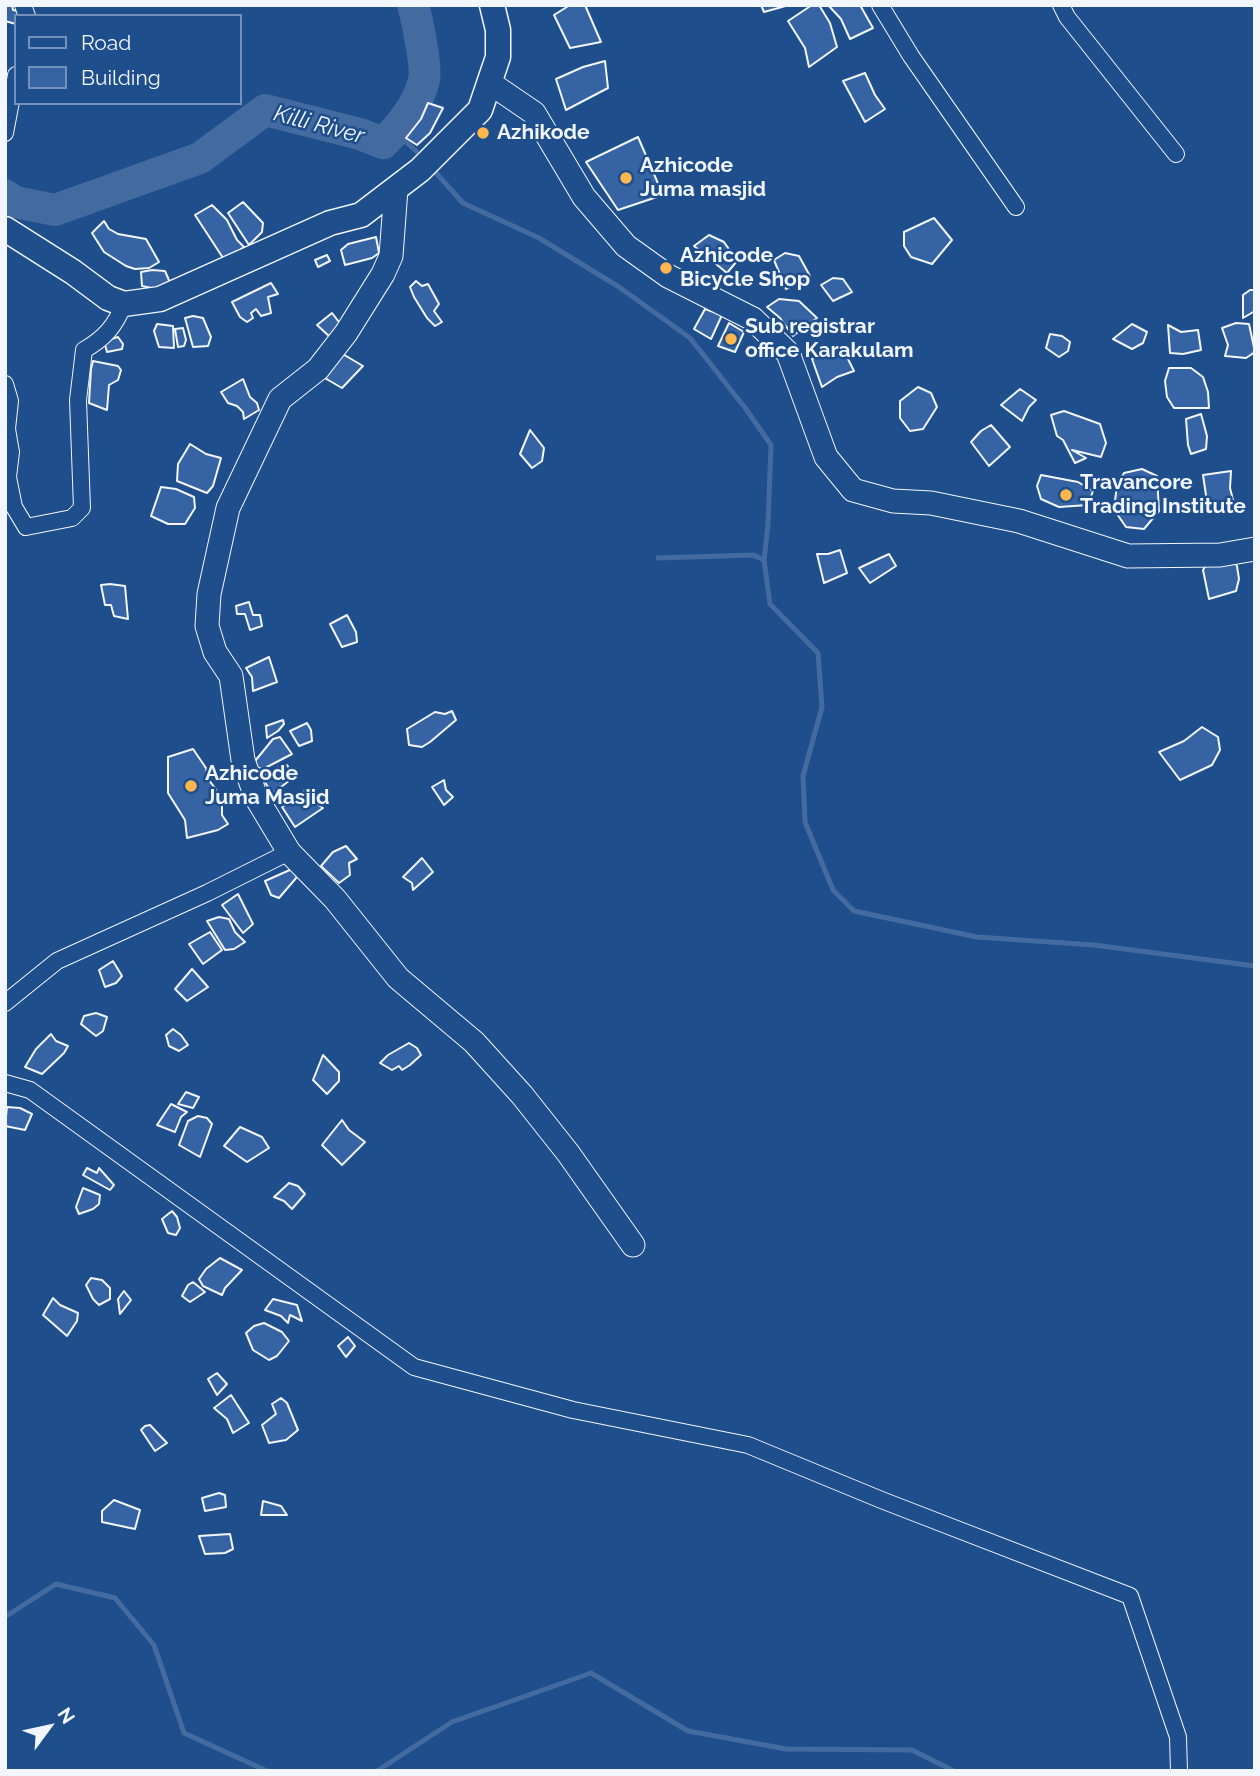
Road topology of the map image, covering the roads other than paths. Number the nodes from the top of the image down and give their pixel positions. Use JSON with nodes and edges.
{"nodes":[{"id":1,"x":492,"y":5,"type":"edge"},
{"id":2,"x":880,"y":5,"type":"edge"},
{"id":3,"x":1061,"y":5,"type":"edge"},
{"id":4,"x":490,"y":83,"type":"junction"},
{"id":5,"x":14,"y":86,"type":"edge"},
{"id":6,"x":5,"y":133,"type":"edge"},
{"id":7,"x":1176,"y":155,"type":"dead end"},
{"id":8,"x":396,"y":189,"type":"junction"},
{"id":9,"x":1016,"y":207,"type":"dead end"},
{"id":10,"x":5,"y":229,"type":"edge"},
{"id":11,"x":124,"y":304,"type":"junction"},
{"id":12,"x":5,"y":384,"type":"edge"},
{"id":13,"x":1255,"y":550,"type":"edge"},
{"id":14,"x":289,"y":852,"type":"junction"},
{"id":15,"x":5,"y":1003,"type":"edge"},
{"id":16,"x":5,"y":1083,"type":"edge"},
{"id":17,"x":633,"y":1245,"type":"dead end"},
{"id":18,"x":1180,"y":1771,"type":"edge"}],
"edges":[{"from":1,"to":4,"type":"main road"},
{"from":2,"to":9,"type":"street"},
{"from":3,"to":7,"type":"street"},
{"from":4,"to":8,"type":"main road"},
{"from":4,"to":13,"type":"street"},
{"from":5,"to":6,"type":"street"},
{"from":8,"to":11,"type":"main road"},
{"from":8,"to":14,"type":"street"},
{"from":10,"to":11,"type":"main road"},
{"from":11,"to":12,"type":"street"},
{"from":14,"to":15,"type":"street"},
{"from":14,"to":17,"type":"street"},
{"from":16,"to":18,"type":"street"}]}
